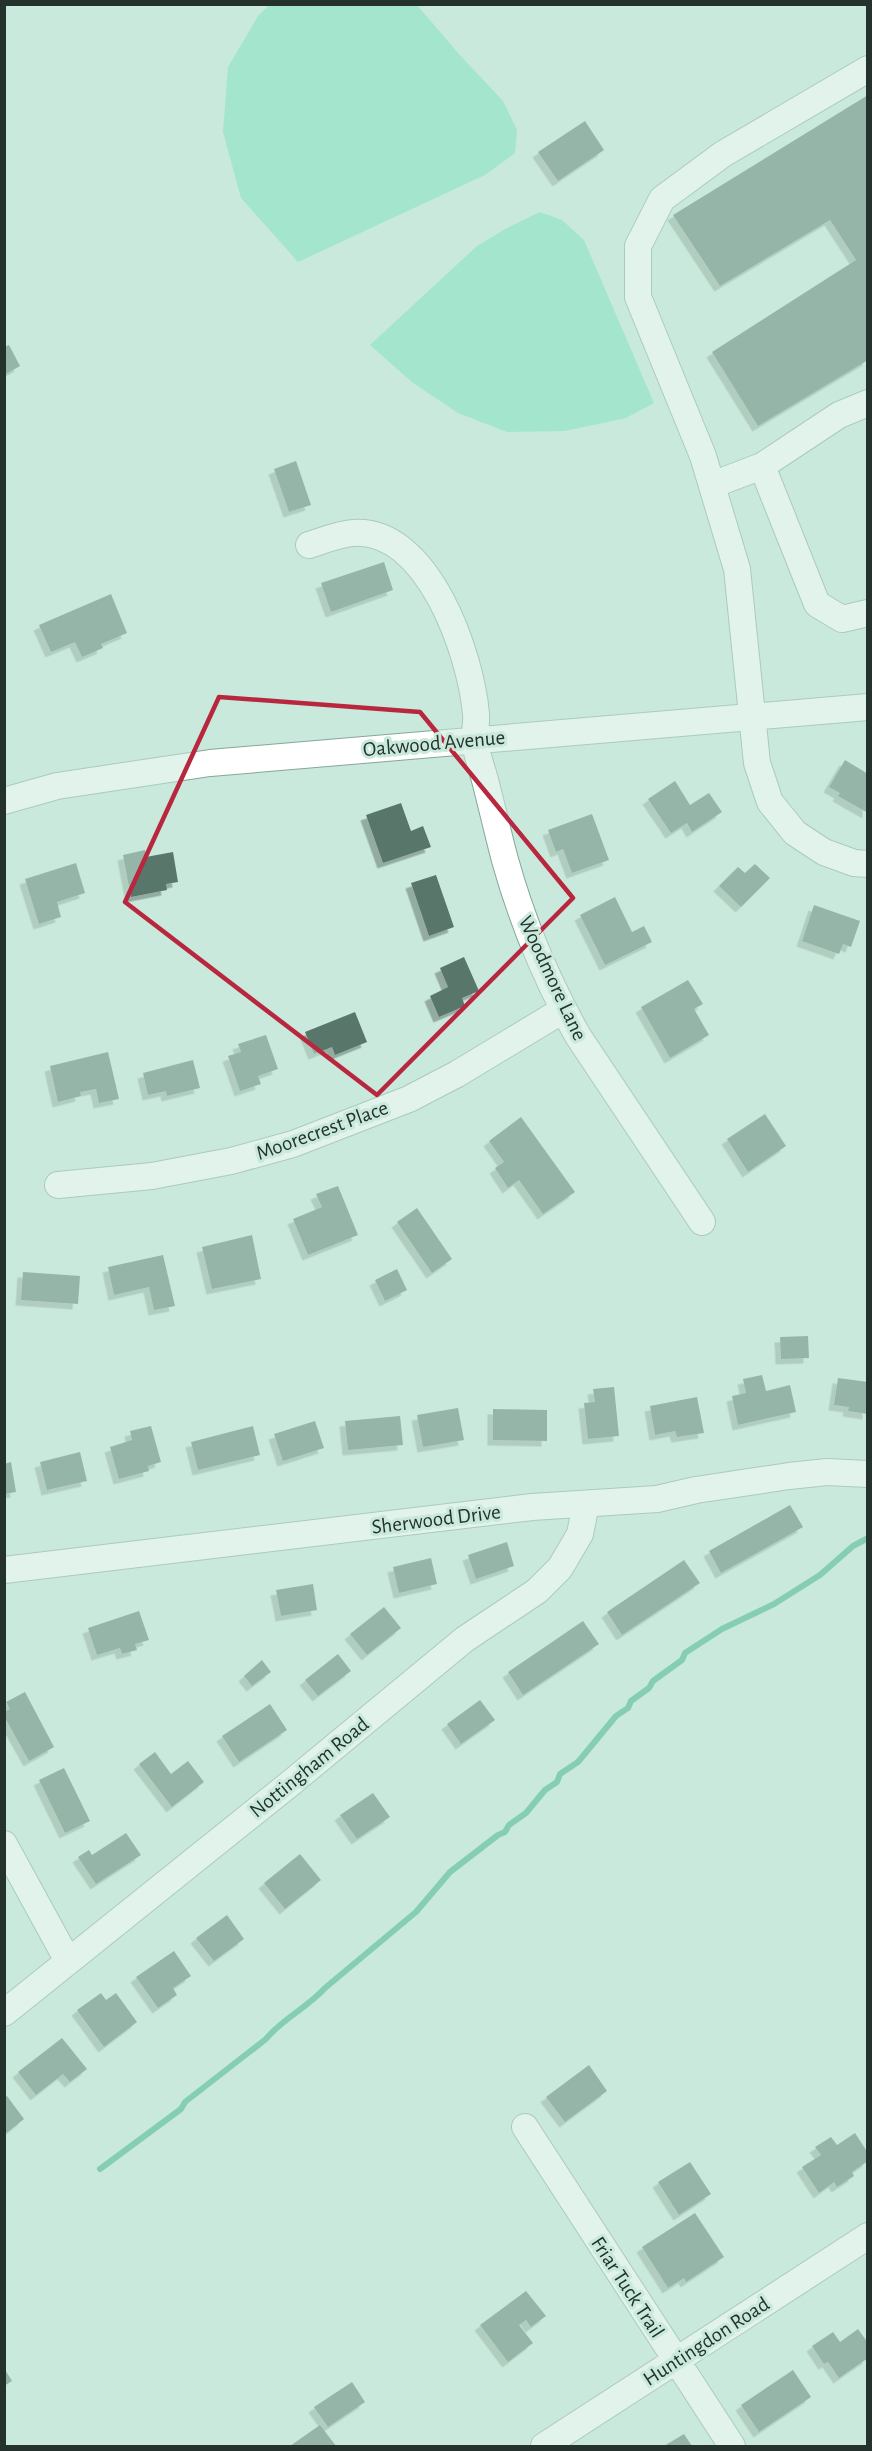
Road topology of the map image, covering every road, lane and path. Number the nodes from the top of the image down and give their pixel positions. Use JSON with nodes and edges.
{"nodes":[{"id":1,"x":867,"y":69,"type":"edge"},
{"id":2,"x":867,"y":403,"type":"edge"},
{"id":3,"x":762,"y":466,"type":"junction"},
{"id":4,"x":712,"y":485,"type":"junction"},
{"id":5,"x":309,"y":545,"type":"dead end"},
{"id":6,"x":867,"y":613,"type":"edge"},
{"id":7,"x":867,"y":707,"type":"edge"},
{"id":8,"x":751,"y":718,"type":"junction"},
{"id":9,"x":474,"y":740,"type":"junction"},
{"id":10,"x":4,"y":801,"type":"edge"},
{"id":11,"x":867,"y":864,"type":"edge"},
{"id":12,"x":563,"y":1010,"type":"junction"},
{"id":13,"x":58,"y":1185,"type":"dead end"},
{"id":14,"x":702,"y":1222,"type":"dead end"},
{"id":15,"x":867,"y":1474,"type":"edge"},
{"id":16,"x":586,"y":1504,"type":"junction"},
{"id":17,"x":4,"y":1569,"type":"edge"},
{"id":18,"x":4,"y":1844,"type":"edge"},
{"id":19,"x":68,"y":1961,"type":"junction"},
{"id":20,"x":4,"y":2013,"type":"edge"},
{"id":21,"x":525,"y":2127,"type":"dead end"},
{"id":22,"x":867,"y":2236,"type":"edge"},
{"id":23,"x":676,"y":2361,"type":"junction"},
{"id":24,"x":544,"y":2446,"type":"edge"},
{"id":25,"x":732,"y":2446,"type":"edge"}],
"edges":[{"from":1,"to":4,"type":"street"},
{"from":2,"to":3,"type":"street"},
{"from":3,"to":4,"type":"street"},
{"from":3,"to":6,"type":"street"},
{"from":4,"to":8,"type":"street"},
{"from":5,"to":9,"type":"street","name":"Woodmore Lane"},
{"from":7,"to":8,"type":"street","name":"Oakwood Avenue"},
{"from":8,"to":9,"type":"street","name":"Oakwood Avenue"},
{"from":8,"to":11,"type":"street"},
{"from":9,"to":10,"type":"street","name":"Oakwood Avenue"},
{"from":9,"to":12,"type":"street","name":"Woodmore Lane"},
{"from":12,"to":13,"type":"street","name":"Moorecrest Place"},
{"from":12,"to":14,"type":"street","name":"Woodmore Lane"},
{"from":15,"to":16,"type":"street","name":"Sherwood Drive"},
{"from":16,"to":17,"type":"street","name":"Sherwood Drive"},
{"from":16,"to":19,"type":"street","name":"Nottingham Road"},
{"from":18,"to":19,"type":"street"},
{"from":19,"to":20,"type":"street","name":"Nottingham Road"},
{"from":21,"to":23,"type":"street","name":"Friar Tuck Trail"},
{"from":22,"to":23,"type":"street","name":"Huntingdon Road"},
{"from":23,"to":24,"type":"street","name":"Huntingdon Road"},
{"from":23,"to":25,"type":"street","name":"Friar Tuck Trail"}]}
